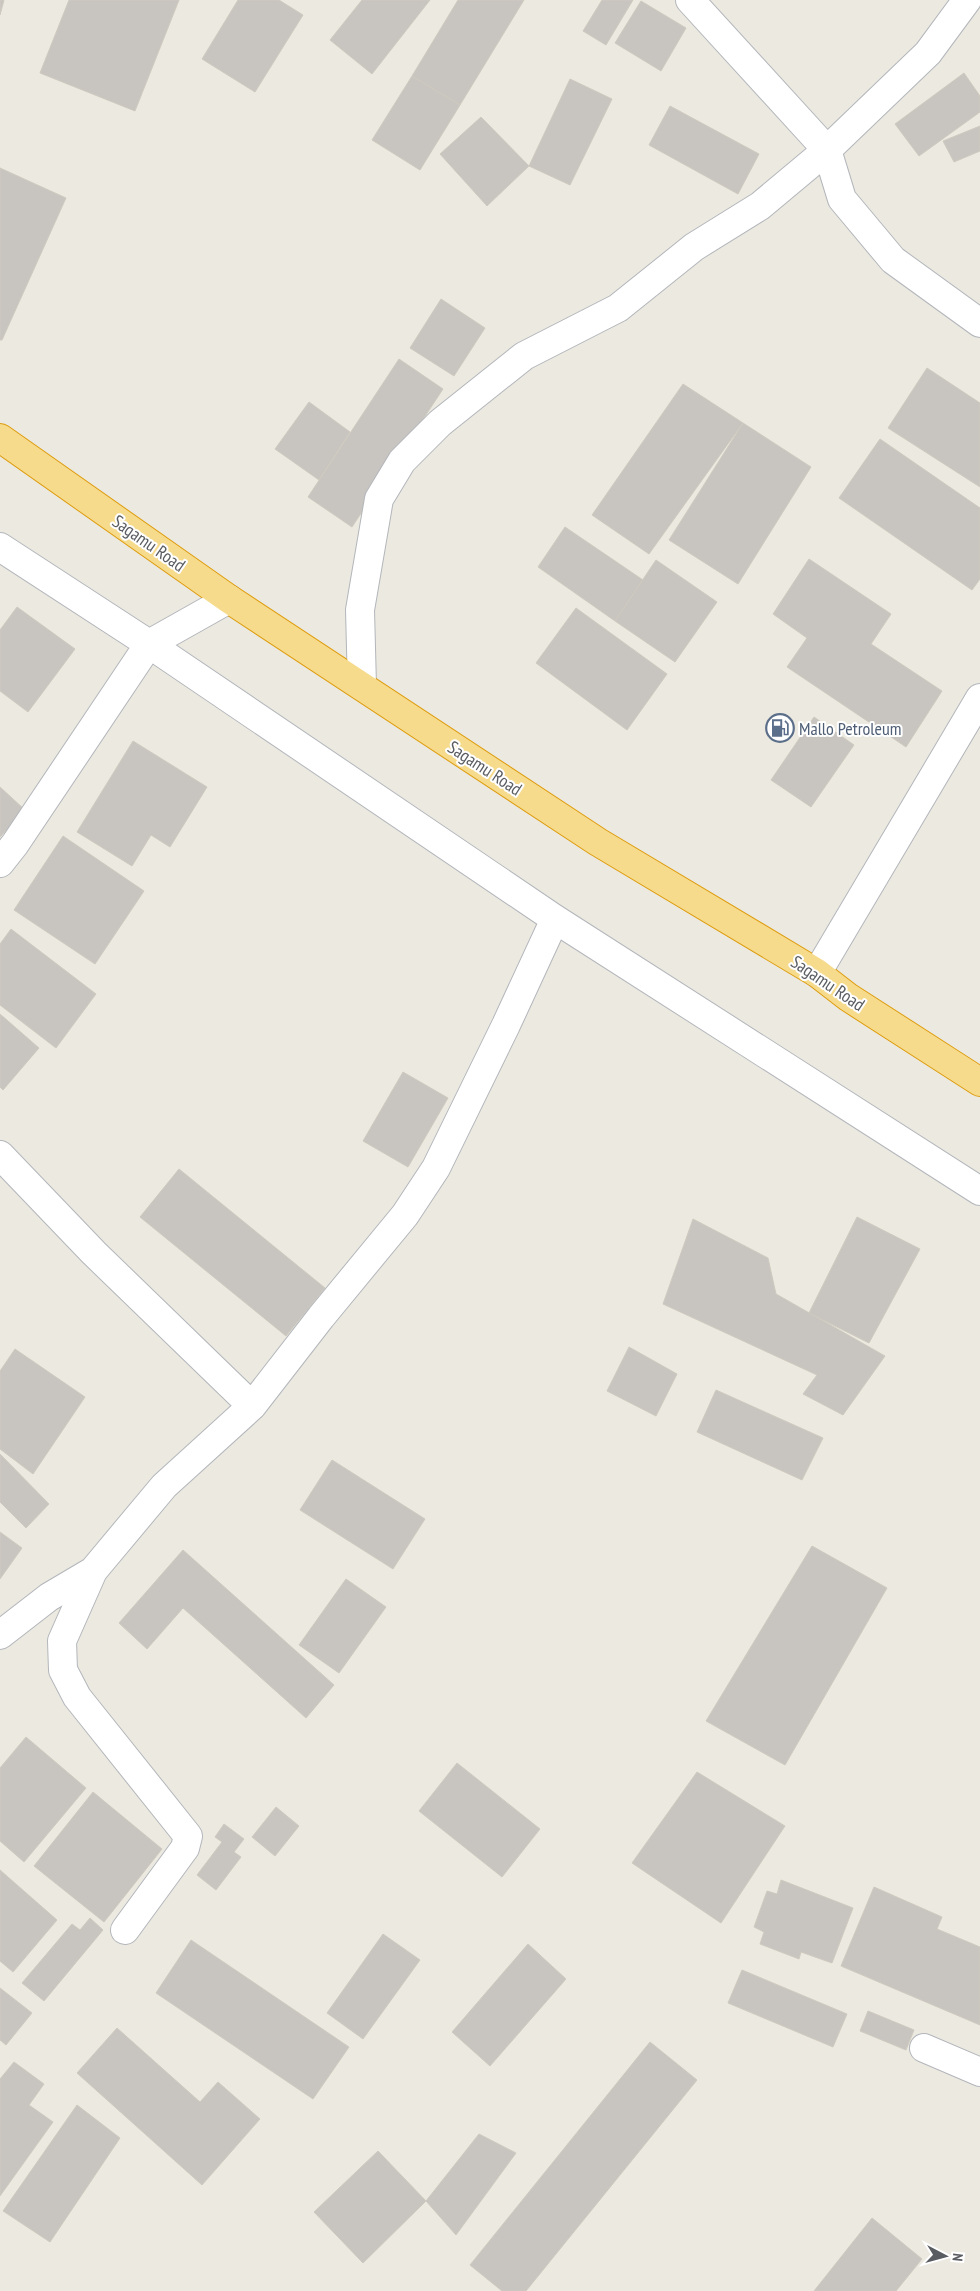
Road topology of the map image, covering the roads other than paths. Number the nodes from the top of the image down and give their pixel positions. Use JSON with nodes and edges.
{"nodes":[{"id":1,"x":690,"y":0,"type":"edge"},
{"id":2,"x":967,"y":0,"type":"edge"},
{"id":3,"x":827,"y":150,"type":"junction"},
{"id":4,"x":980,"y":323,"type":"edge"},
{"id":5,"x":0,"y":438,"type":"edge"},
{"id":6,"x":0,"y":547,"type":"edge"},
{"id":7,"x":229,"y":599,"type":"junction"},
{"id":8,"x":149,"y":644,"type":"junction"},
{"id":9,"x":362,"y":686,"type":"junction"},
{"id":10,"x":980,"y":698,"type":"edge"},
{"id":11,"x":0,"y":863,"type":"edge"},
{"id":12,"x":555,"y":919,"type":"junction"},
{"id":13,"x":817,"y":973,"type":"junction"},
{"id":14,"x":980,"y":1082,"type":"edge"},
{"id":15,"x":0,"y":1155,"type":"edge"},
{"id":16,"x":980,"y":1191,"type":"edge"},
{"id":17,"x":252,"y":1406,"type":"junction"},
{"id":18,"x":93,"y":1571,"type":"junction"},
{"id":19,"x":0,"y":1635,"type":"edge"},
{"id":20,"x":125,"y":1930,"type":"dead end"},
{"id":21,"x":924,"y":2048,"type":"dead end"},
{"id":22,"x":980,"y":2072,"type":"edge"}],
"edges":[{"from":1,"to":3,"type":"street"},
{"from":2,"to":3,"type":"street"},
{"from":3,"to":4,"type":"street"},
{"from":3,"to":9,"type":"street"},
{"from":5,"to":7,"type":"highway","name":"Sagamu Road"},
{"from":6,"to":8,"type":"street"},
{"from":7,"to":8,"type":"street"},
{"from":7,"to":9,"type":"highway","name":"Sagamu Road"},
{"from":8,"to":11,"type":"street"},
{"from":8,"to":12,"type":"street"},
{"from":9,"to":13,"type":"highway","name":"Sagamu Road"},
{"from":10,"to":13,"type":"street"},
{"from":12,"to":16,"type":"street"},
{"from":12,"to":17,"type":"street"},
{"from":13,"to":14,"type":"highway","name":"Sagamu Road"},
{"from":15,"to":17,"type":"street"},
{"from":17,"to":18,"type":"street"},
{"from":18,"to":19,"type":"street"},
{"from":18,"to":20,"type":"street"},
{"from":21,"to":22,"type":"street"}]}
